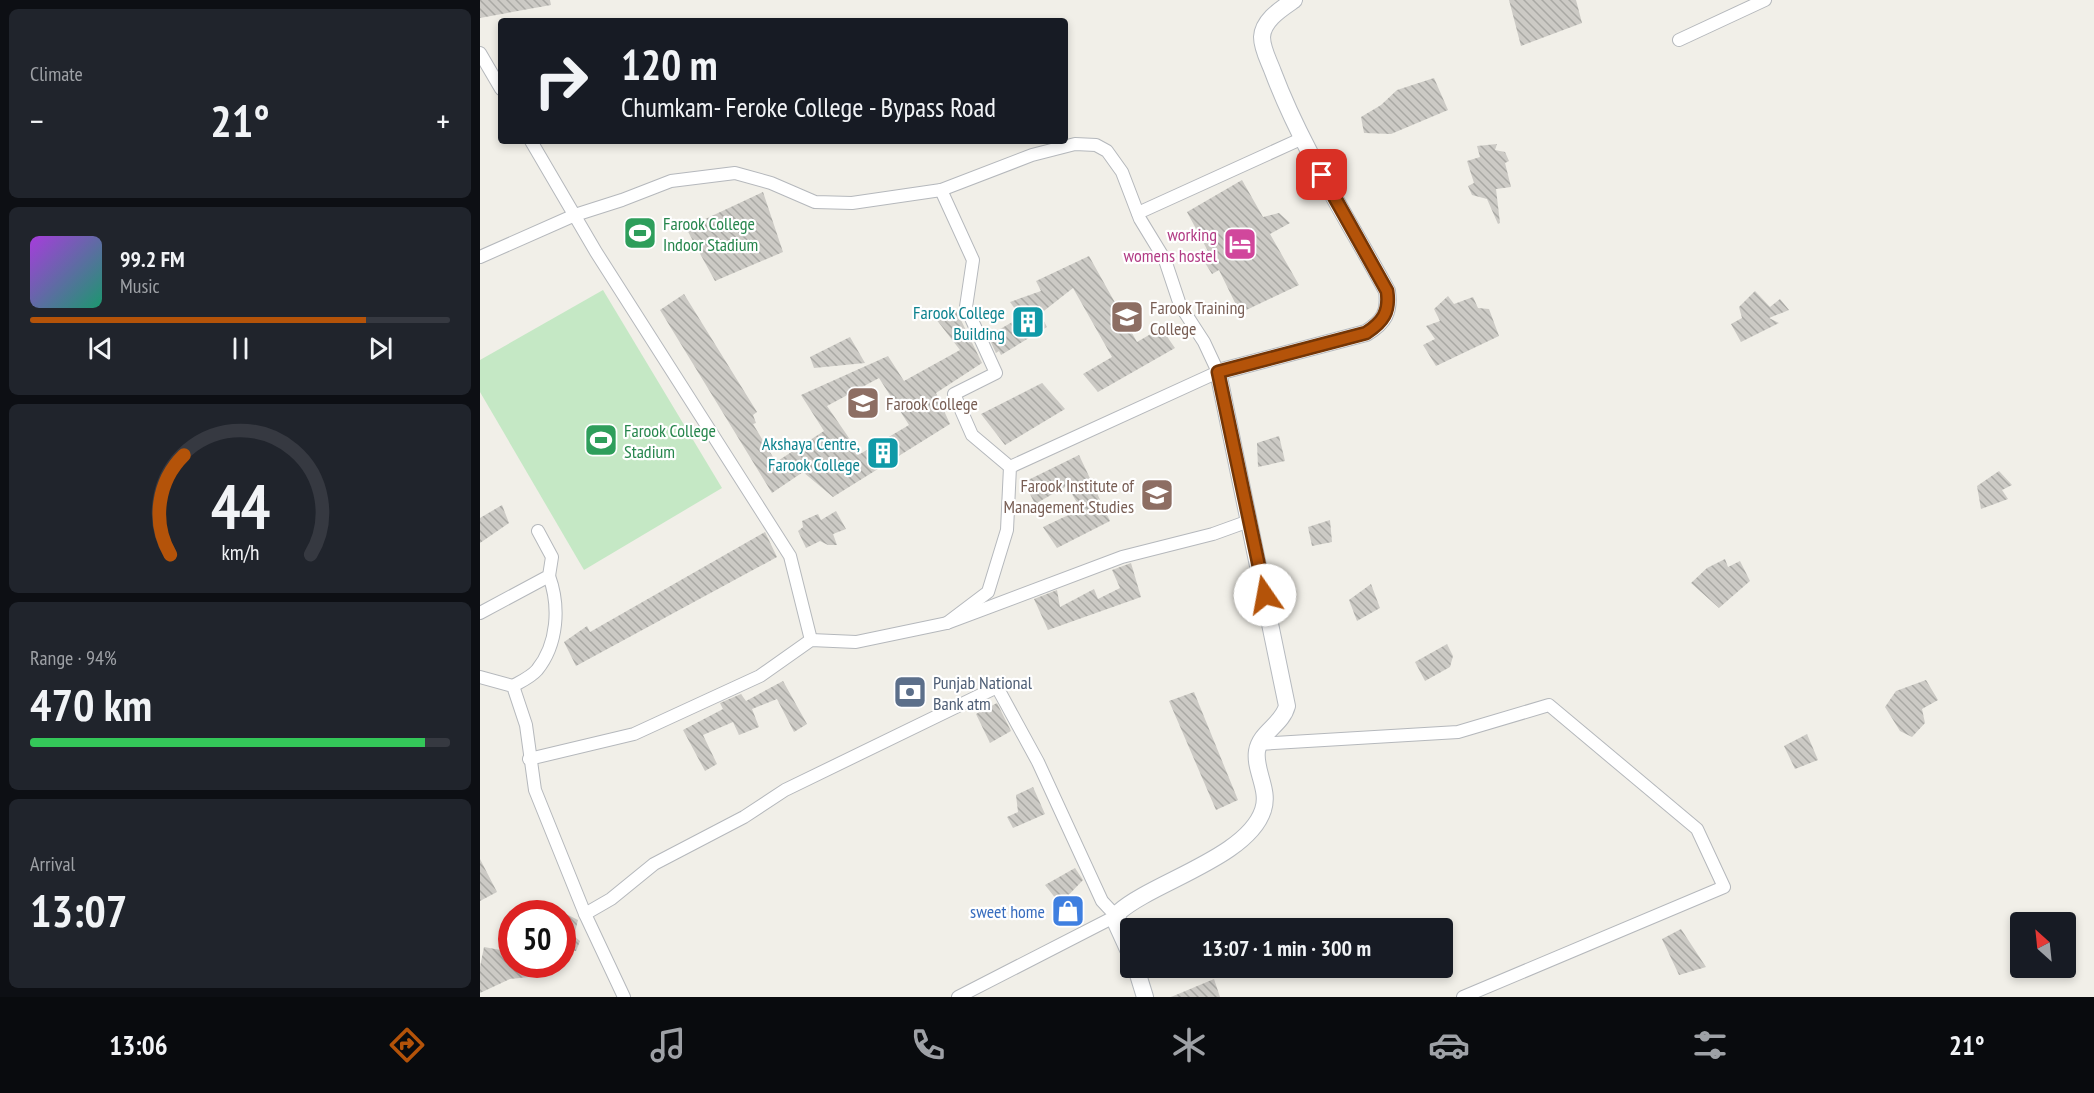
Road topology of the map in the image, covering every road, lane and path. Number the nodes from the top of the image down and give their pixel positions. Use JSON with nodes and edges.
{"nodes":[{"id":1,"x":1293,"y":0,"type":"edge"},
{"id":2,"x":1765,"y":0,"type":"edge"},
{"id":3,"x":1679,"y":40,"type":"dead end"},
{"id":4,"x":480,"y":53,"type":"edge"},
{"id":5,"x":498,"y":84,"type":"edge"},
{"id":6,"x":1303,"y":138,"type":"junction"},
{"id":7,"x":533,"y":144,"type":"edge"},
{"id":8,"x":941,"y":190,"type":"junction"},
{"id":9,"x":1138,"y":213,"type":"junction"},
{"id":10,"x":575,"y":215,"type":"junction"},
{"id":11,"x":480,"y":257,"type":"edge"},
{"id":12,"x":1218,"y":372,"type":"junction"},
{"id":13,"x":1010,"y":467,"type":"junction"},
{"id":14,"x":1249,"y":521,"type":"junction"},
{"id":15,"x":538,"y":531,"type":"dead end"},
{"id":16,"x":549,"y":576,"type":"junction"},
{"id":17,"x":480,"y":613,"type":"edge"},
{"id":18,"x":947,"y":623,"type":"junction"},
{"id":19,"x":811,"y":640,"type":"junction"},
{"id":20,"x":480,"y":677,"type":"edge"},
{"id":21,"x":513,"y":686,"type":"junction"},
{"id":22,"x":1259,"y":744,"type":"junction"},
{"id":23,"x":529,"y":759,"type":"junction"},
{"id":24,"x":585,"y":914,"type":"junction"},
{"id":25,"x":1116,"y":916,"type":"junction"},
{"id":26,"x":1120,"y":933,"type":"edge"},
{"id":27,"x":1139,"y":978,"type":"edge"},
{"id":28,"x":624,"y":997,"type":"edge"},
{"id":29,"x":957,"y":997,"type":"edge"},
{"id":30,"x":1145,"y":997,"type":"edge"},
{"id":31,"x":1463,"y":997,"type":"edge"}],
"edges":[{"from":1,"to":6,"type":"main road"},
{"from":2,"to":3,"type":"street"},
{"from":4,"to":5,"type":"street"},
{"from":6,"to":9,"type":"street"},
{"from":6,"to":12,"type":"main road"},
{"from":7,"to":10,"type":"street"},
{"from":8,"to":9,"type":"street"},
{"from":8,"to":10,"type":"street"},
{"from":8,"to":13,"type":"street"},
{"from":9,"to":12,"type":"street"},
{"from":10,"to":11,"type":"street"},
{"from":10,"to":19,"type":"street"},
{"from":12,"to":13,"type":"street"},
{"from":12,"to":14,"type":"main road"},
{"from":13,"to":18,"type":"street"},
{"from":14,"to":18,"type":"street"},
{"from":14,"to":22,"type":"main road"},
{"from":15,"to":16,"type":"street"},
{"from":16,"to":17,"type":"street"},
{"from":16,"to":21,"type":"street"},
{"from":18,"to":19,"type":"street"},
{"from":19,"to":23,"type":"street"},
{"from":20,"to":21,"type":"street"},
{"from":21,"to":23,"type":"street"},
{"from":22,"to":25,"type":"main road"},
{"from":22,"to":31,"type":"street"},
{"from":23,"to":24,"type":"street"},
{"from":24,"to":25,"type":"street"},
{"from":24,"to":28,"type":"street"},
{"from":25,"to":26,"type":"main road"},
{"from":25,"to":29,"type":"street"},
{"from":27,"to":30,"type":"main road"}]}
